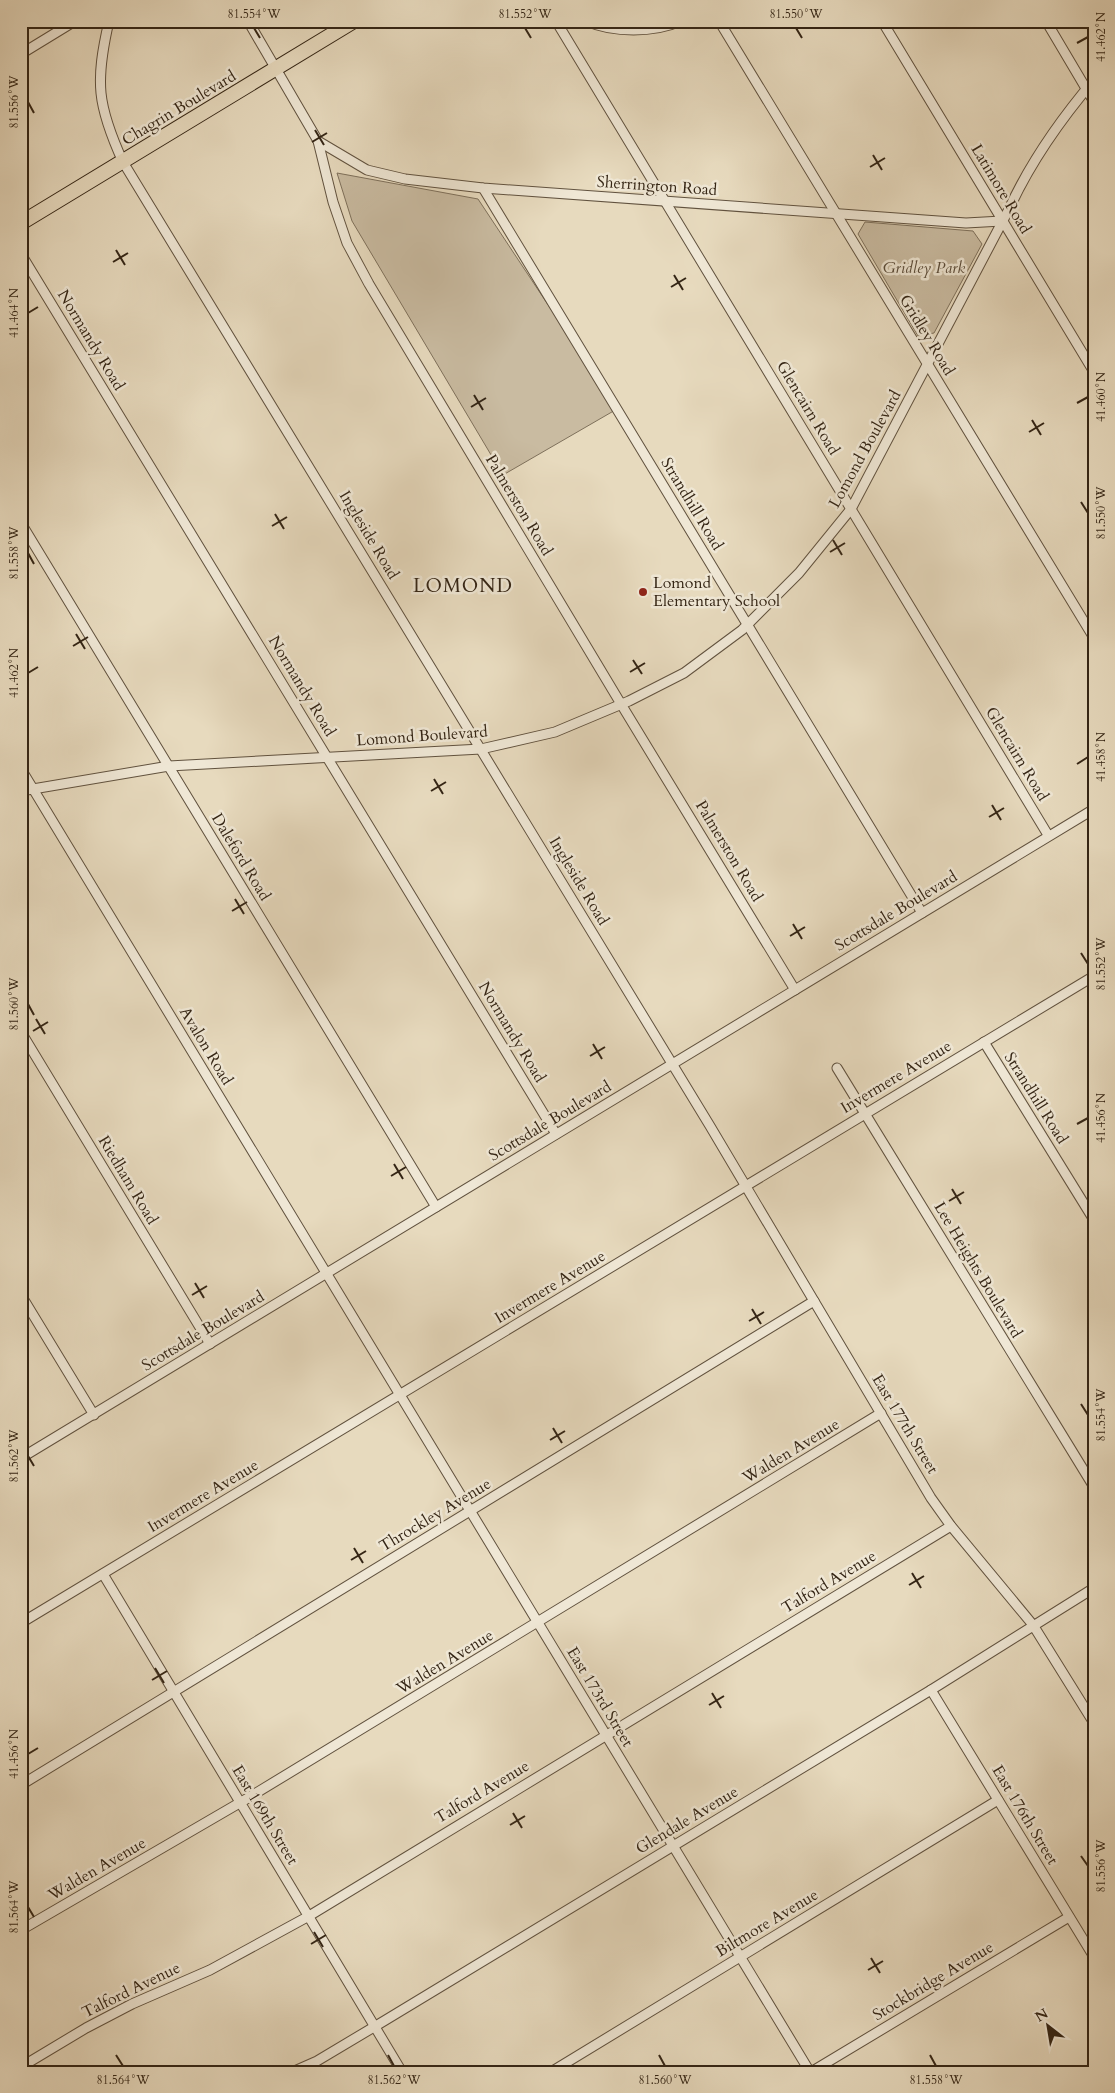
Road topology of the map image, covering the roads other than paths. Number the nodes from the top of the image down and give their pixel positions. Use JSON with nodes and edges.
{"nodes":[{"id":1,"x":75,"y":21,"type":"edge"},
{"id":2,"x":109,"y":21,"type":"edge"},
{"id":3,"x":248,"y":21,"type":"edge"},
{"id":4,"x":354,"y":21,"type":"edge"},
{"id":5,"x":556,"y":21,"type":"edge"},
{"id":6,"x":586,"y":21,"type":"edge"},
{"id":7,"x":682,"y":21,"type":"edge"},
{"id":8,"x":719,"y":21,"type":"edge"},
{"id":9,"x":882,"y":21,"type":"edge"},
{"id":10,"x":1046,"y":21,"type":"edge"},
{"id":11,"x":21,"y":54,"type":"edge"},
{"id":12,"x":277,"y":69,"type":"junction"},
{"id":13,"x":1094,"y":80,"type":"edge"},
{"id":14,"x":1086,"y":90,"type":"junction"},
{"id":15,"x":1094,"y":102,"type":"edge"},
{"id":16,"x":318,"y":141,"type":"junction"},
{"id":17,"x":123,"y":162,"type":"junction"},
{"id":18,"x":484,"y":188,"type":"junction"},
{"id":19,"x":666,"y":201,"type":"junction"},
{"id":20,"x":836,"y":213,"type":"junction"},
{"id":21,"x":1002,"y":221,"type":"junction"},
{"id":22,"x":21,"y":223,"type":"edge"},
{"id":23,"x":21,"y":254,"type":"edge"},
{"id":24,"x":928,"y":365,"type":"junction"},
{"id":25,"x":1094,"y":372,"type":"edge"},
{"id":26,"x":851,"y":509,"type":"junction"},
{"id":27,"x":21,"y":523,"type":"edge"},
{"id":28,"x":747,"y":624,"type":"junction"},
{"id":29,"x":1094,"y":638,"type":"edge"},
{"id":30,"x":621,"y":704,"type":"junction"},
{"id":31,"x":481,"y":749,"type":"junction"},
{"id":32,"x":328,"y":758,"type":"junction"},
{"id":33,"x":169,"y":766,"type":"junction"},
{"id":34,"x":21,"y":769,"type":"edge"},
{"id":35,"x":34,"y":788,"type":"junction"},
{"id":36,"x":21,"y":791,"type":"edge"},
{"id":37,"x":1094,"y":809,"type":"edge"},
{"id":38,"x":1048,"y":836,"type":"junction"},
{"id":39,"x":922,"y":913,"type":"junction"},
{"id":40,"x":1094,"y":976,"type":"edge"},
{"id":41,"x":795,"y":990,"type":"junction"},
{"id":42,"x":21,"y":1032,"type":"edge"},
{"id":43,"x":984,"y":1042,"type":"junction"},
{"id":44,"x":672,"y":1065,"type":"junction"},
{"id":45,"x":837,"y":1068,"type":"dead end"},
{"id":46,"x":866,"y":1113,"type":"junction"},
{"id":47,"x":710,"y":1126,"type":"joint"},
{"id":48,"x":556,"y":1134,"type":"junction"},
{"id":49,"x":746,"y":1185,"type":"junction"},
{"id":50,"x":436,"y":1207,"type":"junction"},
{"id":51,"x":1094,"y":1220,"type":"edge"},
{"id":52,"x":326,"y":1275,"type":"junction"},
{"id":53,"x":21,"y":1295,"type":"edge"},
{"id":54,"x":814,"y":1301,"type":"junction"},
{"id":55,"x":364,"y":1337,"type":"joint"},
{"id":56,"x":210,"y":1344,"type":"junction"},
{"id":57,"x":400,"y":1396,"type":"junction"},
{"id":58,"x":881,"y":1413,"type":"junction"},
{"id":59,"x":94,"y":1415,"type":"junction"},
{"id":60,"x":21,"y":1458,"type":"edge"},
{"id":61,"x":1094,"y":1487,"type":"edge"},
{"id":62,"x":470,"y":1511,"type":"junction"},
{"id":63,"x":951,"y":1526,"type":"junction"},
{"id":64,"x":103,"y":1574,"type":"junction"},
{"id":65,"x":1094,"y":1588,"type":"edge"},
{"id":66,"x":21,"y":1623,"type":"edge"},
{"id":67,"x":538,"y":1623,"type":"junction"},
{"id":68,"x":1033,"y":1625,"type":"junction"},
{"id":69,"x":931,"y":1690,"type":"junction"},
{"id":70,"x":174,"y":1692,"type":"junction"},
{"id":71,"x":1094,"y":1723,"type":"edge"},
{"id":72,"x":606,"y":1734,"type":"junction"},
{"id":73,"x":21,"y":1785,"type":"edge"},
{"id":74,"x":998,"y":1800,"type":"junction"},
{"id":75,"x":240,"y":1803,"type":"junction"},
{"id":76,"x":673,"y":1846,"type":"junction"},
{"id":77,"x":309,"y":1916,"type":"junction"},
{"id":78,"x":1069,"y":1917,"type":"junction"},
{"id":79,"x":21,"y":1930,"type":"edge"},
{"id":80,"x":740,"y":1957,"type":"junction"},
{"id":81,"x":1094,"y":1957,"type":"edge"},
{"id":82,"x":375,"y":2027,"type":"junction"},
{"id":83,"x":21,"y":2067,"type":"edge"},
{"id":84,"x":1094,"y":2067,"type":"edge"},
{"id":85,"x":292,"y":2072,"type":"edge"},
{"id":86,"x":402,"y":2072,"type":"edge"},
{"id":87,"x":551,"y":2072,"type":"edge"},
{"id":88,"x":811,"y":2072,"type":"edge"},
{"id":89,"x":1086,"y":2072,"type":"edge"}],
"edges":[{"from":1,"to":11,"type":"street"},
{"from":2,"to":17,"type":"street","name":"Ingleside Road"},
{"from":3,"to":12,"type":"street","name":"Palmerston Road"},
{"from":4,"to":12,"type":"main road","name":"Chagrin Boulevard"},
{"from":5,"to":19,"type":"street","name":"Glencairn Road"},
{"from":6,"to":7,"type":"street"},
{"from":8,"to":20,"type":"street","name":"Gridley Road"},
{"from":9,"to":21,"type":"street","name":"Latimore Road"},
{"from":10,"to":14,"type":"street"},
{"from":12,"to":16,"type":"street","name":"Palmerston Road"},
{"from":12,"to":17,"type":"main road","name":"Chagrin Boulevard"},
{"from":13,"to":14,"type":"street","name":"Lomond Boulevard"},
{"from":14,"to":15,"type":"street"},
{"from":14,"to":21,"type":"street","name":"Lomond Boulevard"},
{"from":16,"to":18,"type":"street","name":"Sherrington Road"},
{"from":16,"to":30,"type":"street","name":"Palmerston Road"},
{"from":17,"to":22,"type":"main road","name":"Chagrin Boulevard"},
{"from":17,"to":31,"type":"street","name":"Ingleside Road"},
{"from":18,"to":19,"type":"street","name":"Sherrington Road"},
{"from":18,"to":28,"type":"street","name":"Strandhill Road"},
{"from":19,"to":20,"type":"street","name":"Sherrington Road"},
{"from":19,"to":26,"type":"street","name":"Glencairn Road"},
{"from":20,"to":21,"type":"street","name":"Sherrington Road"},
{"from":20,"to":24,"type":"street","name":"Gridley Road"},
{"from":21,"to":24,"type":"street","name":"Lomond Boulevard"},
{"from":21,"to":25,"type":"street","name":"Latimore Road"},
{"from":23,"to":32,"type":"street","name":"Normandy Road"},
{"from":24,"to":26,"type":"street","name":"Lomond Boulevard"},
{"from":24,"to":29,"type":"street","name":"Gridley Road"},
{"from":26,"to":28,"type":"street","name":"Lomond Boulevard"},
{"from":26,"to":38,"type":"street","name":"Glencairn Road"},
{"from":27,"to":33,"type":"street","name":"Daleford Road"},
{"from":28,"to":30,"type":"street","name":"Lomond Boulevard"},
{"from":28,"to":39,"type":"street","name":"Strandhill Road"},
{"from":30,"to":31,"type":"street","name":"Lomond Boulevard"},
{"from":30,"to":41,"type":"street","name":"Palmerston Road"},
{"from":31,"to":32,"type":"street","name":"Lomond Boulevard"},
{"from":31,"to":44,"type":"street","name":"Ingleside Road"},
{"from":32,"to":33,"type":"street","name":"Lomond Boulevard"},
{"from":32,"to":48,"type":"street","name":"Normandy Road"},
{"from":33,"to":35,"type":"street","name":"Lomond Boulevard"},
{"from":33,"to":50,"type":"street","name":"Daleford Road"},
{"from":34,"to":35,"type":"street","name":"Avalon Road"},
{"from":35,"to":36,"type":"street","name":"Lomond Boulevard"},
{"from":35,"to":52,"type":"street","name":"Avalon Road"},
{"from":37,"to":38,"type":"street","name":"Scottsdale Boulevard"},
{"from":38,"to":39,"type":"street","name":"Scottsdale Boulevard"},
{"from":39,"to":41,"type":"street","name":"Scottsdale Boulevard"},
{"from":40,"to":43,"type":"street","name":"Invermere Avenue"},
{"from":41,"to":44,"type":"street","name":"Scottsdale Boulevard"},
{"from":42,"to":56,"type":"street","name":"Riedham Road"},
{"from":43,"to":46,"type":"street","name":"Invermere Avenue"},
{"from":43,"to":51,"type":"street","name":"Strandhill Road"},
{"from":44,"to":47,"type":"street","name":"Ingleside Road"},
{"from":44,"to":48,"type":"street","name":"Scottsdale Boulevard"},
{"from":45,"to":46,"type":"street","name":"Lee Heights Boulevard"},
{"from":46,"to":49,"type":"street","name":"Invermere Avenue"},
{"from":46,"to":61,"type":"street","name":"Lee Heights Boulevard"},
{"from":47,"to":49,"type":"street","name":"East 177th Street"},
{"from":48,"to":50,"type":"street","name":"Scottsdale Boulevard"},
{"from":49,"to":54,"type":"street","name":"East 177th Street"},
{"from":49,"to":57,"type":"street","name":"Invermere Avenue"},
{"from":50,"to":52,"type":"street","name":"Scottsdale Boulevard"},
{"from":52,"to":55,"type":"street","name":"Avalon Road"},
{"from":52,"to":56,"type":"street","name":"Scottsdale Boulevard"},
{"from":53,"to":59,"type":"street"},
{"from":54,"to":58,"type":"street","name":"East 177th Street"},
{"from":54,"to":62,"type":"street","name":"Throckley Avenue"},
{"from":55,"to":57,"type":"street","name":"East 173rd Street"},
{"from":56,"to":59,"type":"street","name":"Scottsdale Boulevard"},
{"from":57,"to":62,"type":"street","name":"East 173rd Street"},
{"from":57,"to":64,"type":"street","name":"Invermere Avenue"},
{"from":58,"to":63,"type":"street","name":"East 177th Street"},
{"from":58,"to":67,"type":"street","name":"Walden Avenue"},
{"from":59,"to":60,"type":"street","name":"Scottsdale Boulevard"},
{"from":62,"to":67,"type":"street","name":"East 173rd Street"},
{"from":62,"to":70,"type":"street","name":"Throckley Avenue"},
{"from":63,"to":68,"type":"street","name":"East 177th Street"},
{"from":63,"to":72,"type":"street","name":"Talford Avenue"},
{"from":64,"to":66,"type":"street","name":"Invermere Avenue"},
{"from":64,"to":70,"type":"street","name":"East 169th Street"},
{"from":65,"to":68,"type":"street","name":"Glendale Avenue"},
{"from":67,"to":72,"type":"street","name":"East 173rd Street"},
{"from":67,"to":75,"type":"street","name":"Walden Avenue"},
{"from":68,"to":69,"type":"street","name":"Glendale Avenue"},
{"from":68,"to":71,"type":"street","name":"East 177th Street"},
{"from":69,"to":74,"type":"street","name":"East 176th Street"},
{"from":69,"to":76,"type":"street","name":"Glendale Avenue"},
{"from":70,"to":73,"type":"street","name":"Throckley Avenue"},
{"from":70,"to":75,"type":"street","name":"East 169th Street"},
{"from":72,"to":76,"type":"street","name":"East 173rd Street"},
{"from":72,"to":77,"type":"street","name":"Talford Avenue"},
{"from":74,"to":78,"type":"street","name":"East 176th Street"},
{"from":74,"to":80,"type":"street","name":"Biltmore Avenue"},
{"from":75,"to":77,"type":"street","name":"East 169th Street"},
{"from":75,"to":79,"type":"street","name":"Walden Avenue"},
{"from":76,"to":80,"type":"street","name":"East 173rd Street"},
{"from":76,"to":82,"type":"street","name":"Glendale Avenue"},
{"from":77,"to":82,"type":"street","name":"East 169th Street"},
{"from":77,"to":83,"type":"street","name":"Talford Avenue"},
{"from":78,"to":81,"type":"street","name":"East 176th Street"},
{"from":78,"to":88,"type":"street","name":"Stockbridge Avenue"},
{"from":80,"to":87,"type":"street","name":"Biltmore Avenue"},
{"from":80,"to":88,"type":"street","name":"East 173rd Street"},
{"from":82,"to":85,"type":"street","name":"Glendale Avenue"},
{"from":82,"to":86,"type":"street","name":"East 169th Street"},
{"from":84,"to":89,"type":"street"}]}
